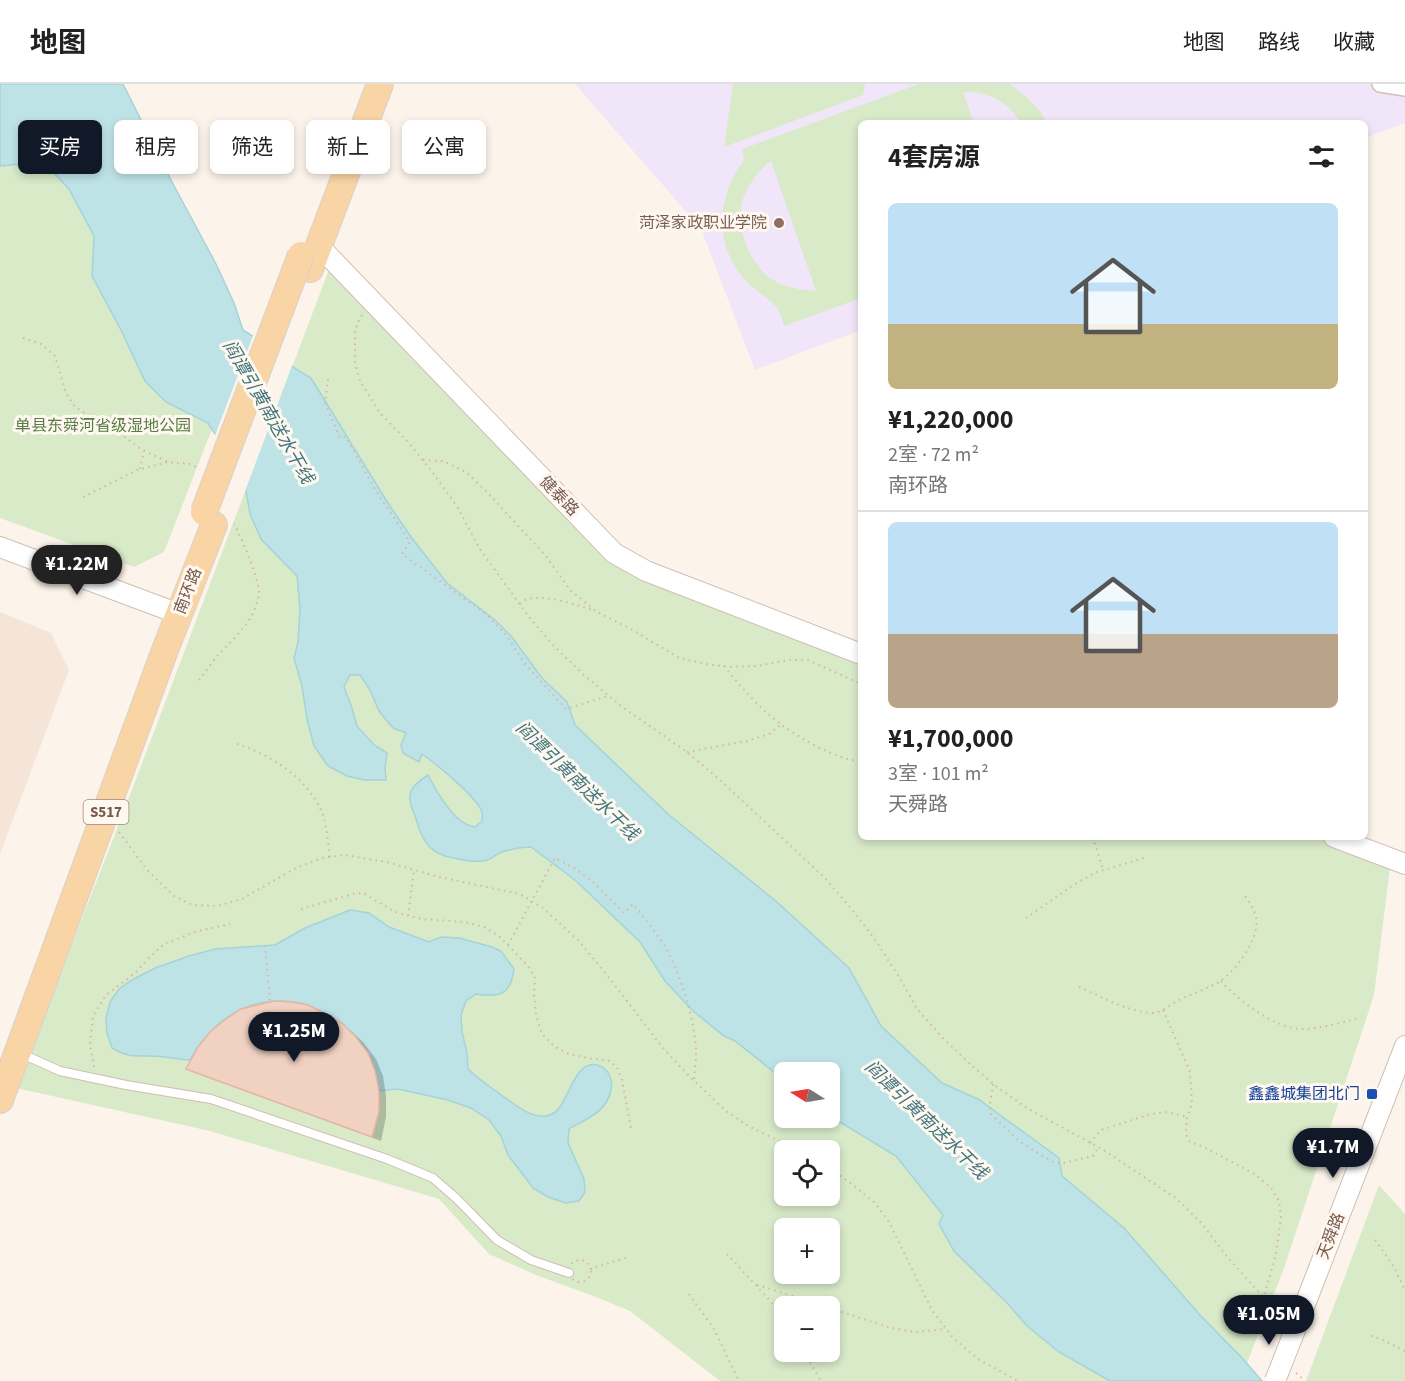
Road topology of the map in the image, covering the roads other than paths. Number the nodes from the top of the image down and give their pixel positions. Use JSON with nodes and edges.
{"nodes":[{"id":1,"x":365,"y":84,"type":"edge"},
{"id":2,"x":380,"y":84,"type":"edge"},
{"id":3,"x":1380,"y":84,"type":"edge"},
{"id":4,"x":1405,"y":88,"type":"edge"},
{"id":5,"x":310,"y":257,"type":"junction"},
{"id":6,"x":216,"y":519,"type":"junction"},
{"id":7,"x":0,"y":547,"type":"edge"},
{"id":8,"x":166,"y":609,"type":"junction"},
{"id":9,"x":858,"y":653,"type":"edge"},
{"id":10,"x":1342,"y":840,"type":"edge"},
{"id":11,"x":1405,"y":864,"type":"edge"},
{"id":12,"x":1405,"y":1046,"type":"edge"},
{"id":13,"x":9,"y":1053,"type":"edge"},
{"id":14,"x":1405,"y":1081,"type":"edge"},
{"id":15,"x":0,"y":1100,"type":"edge"},
{"id":16,"x":569,"y":1273,"type":"dead end"},
{"id":17,"x":1303,"y":1326,"type":"junction"},
{"id":18,"x":1291,"y":1375,"type":"edge"},
{"id":19,"x":1275,"y":1381,"type":"edge"}],
"edges":[{"from":1,"to":5,"type":"main road","name":"南环路","number":"S517"},
{"from":2,"to":5,"type":"main road","name":"南环路","number":"S517"},
{"from":3,"to":4,"type":"street"},
{"from":5,"to":6,"type":"main road","name":"南环路","number":"S517","bridge":true},
{"from":5,"to":9,"type":"street","name":"健泰路"},
{"from":6,"to":8,"type":"main road","name":"南环路","number":"S517"},
{"from":6,"to":13,"type":"main road","name":"南环路","number":"S517"},
{"from":7,"to":8,"type":"street"},
{"from":8,"to":13,"type":"main road","name":"南环路","number":"S517"},
{"from":10,"to":11,"type":"street"},
{"from":12,"to":17,"type":"street","name":"天舜路"},
{"from":13,"to":15,"type":"main road","name":"南环路","number":"S517"},
{"from":13,"to":16,"type":"lane"},
{"from":14,"to":17,"type":"street","name":"天舜路"},
{"from":17,"to":18,"type":"street"},
{"from":17,"to":19,"type":"street","bridge":true}]}
